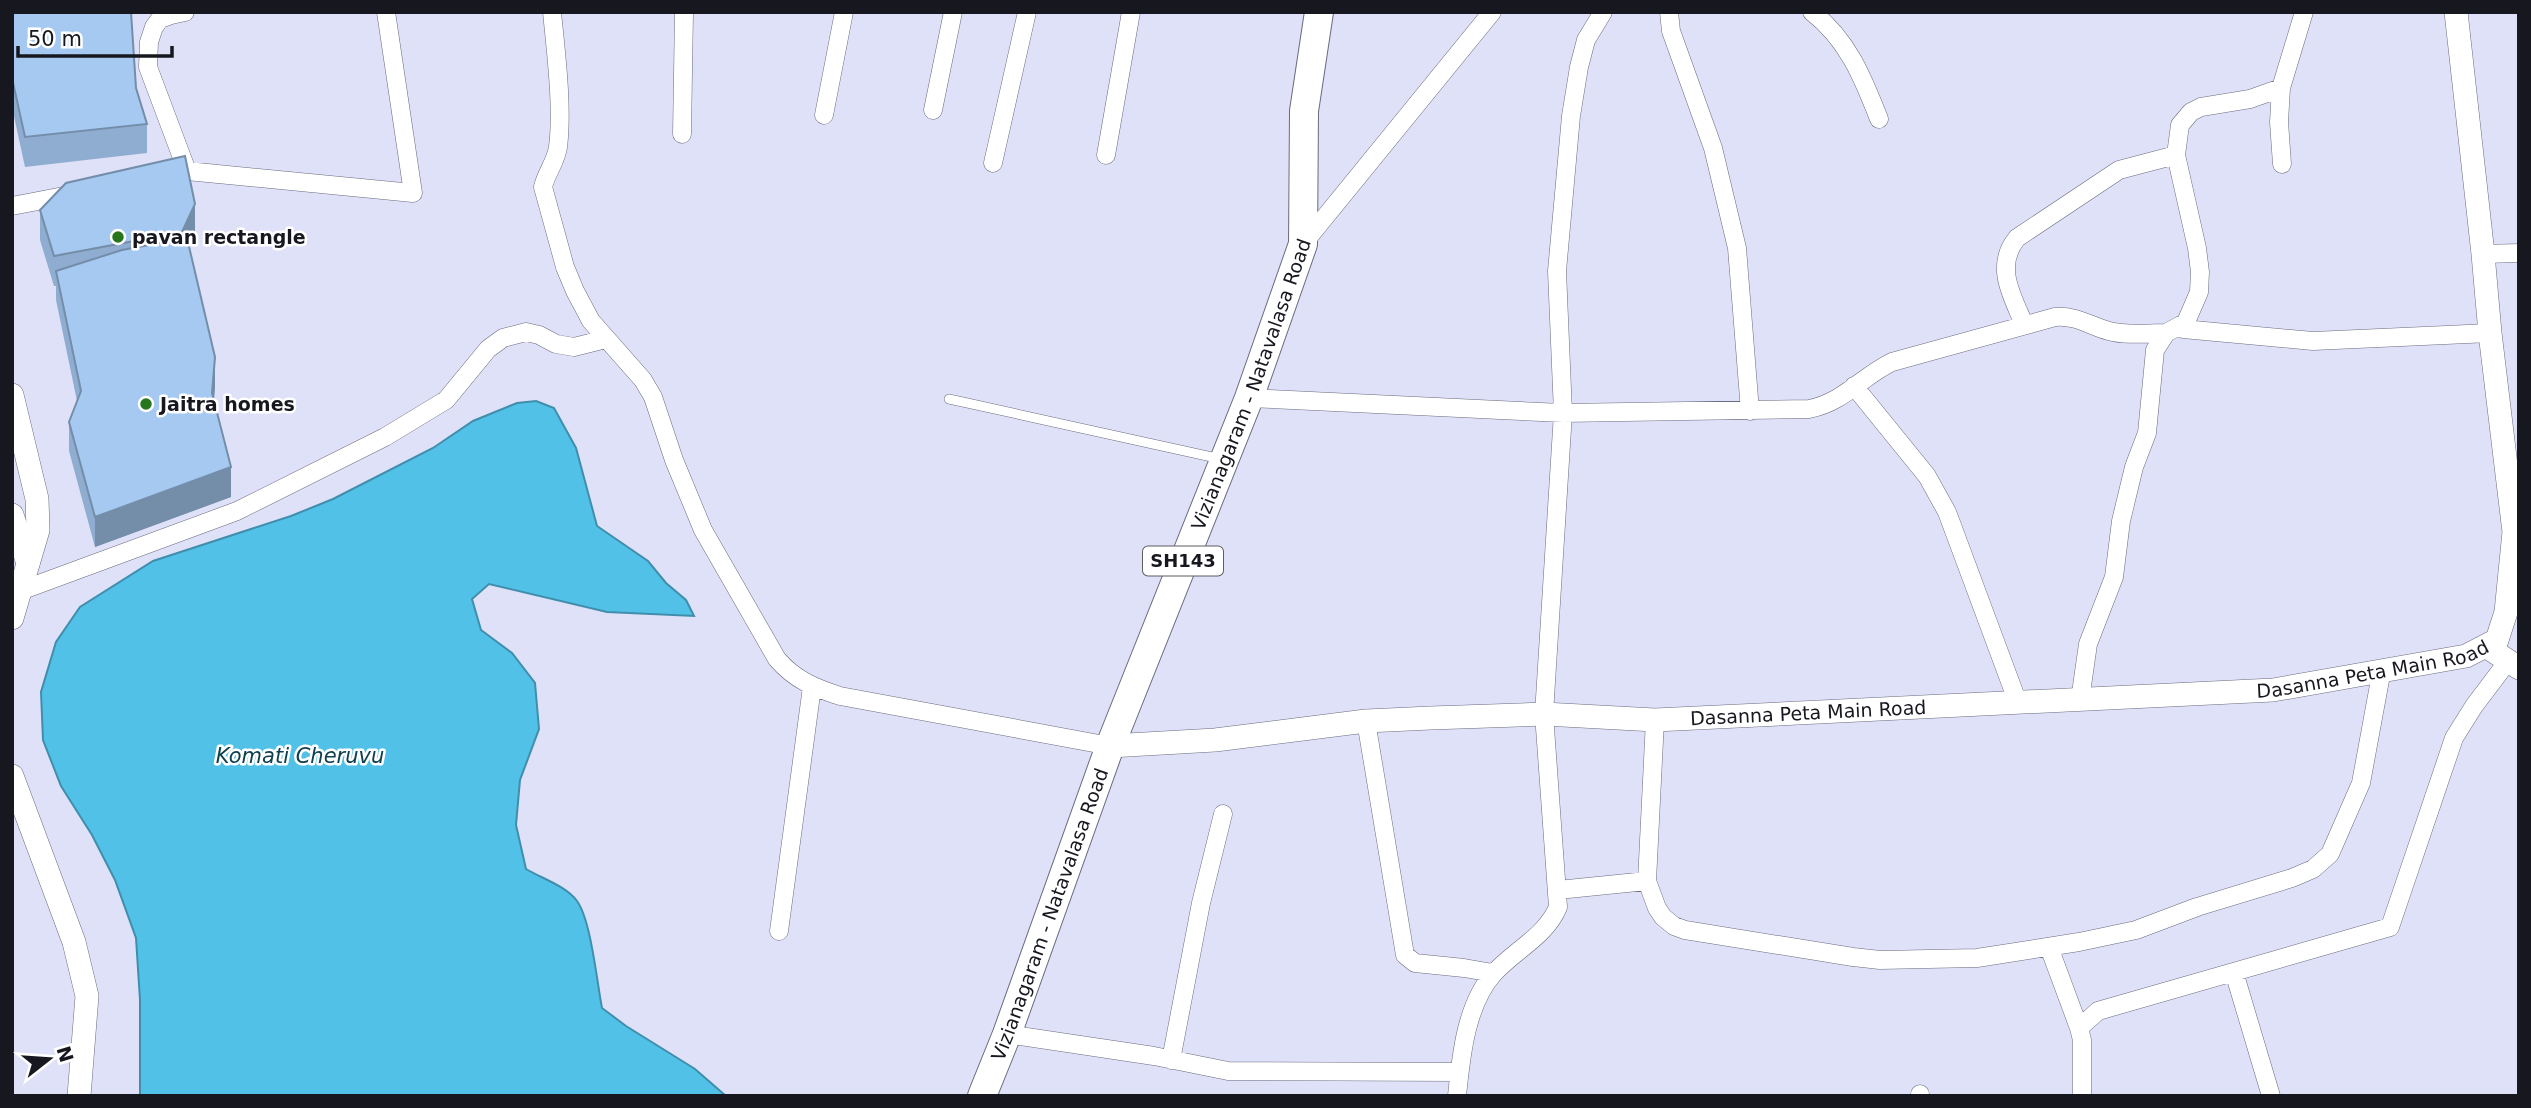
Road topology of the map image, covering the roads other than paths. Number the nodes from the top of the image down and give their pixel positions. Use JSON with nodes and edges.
{"nodes":[{"id":1,"x":185,"y":12,"type":"edge"},
{"id":2,"x":386,"y":12,"type":"edge"},
{"id":3,"x":552,"y":12,"type":"edge"},
{"id":4,"x":684,"y":12,"type":"edge"},
{"id":5,"x":844,"y":12,"type":"edge"},
{"id":6,"x":953,"y":12,"type":"edge"},
{"id":7,"x":1027,"y":12,"type":"edge"},
{"id":8,"x":1131,"y":12,"type":"edge"},
{"id":9,"x":1319,"y":12,"type":"edge"},
{"id":10,"x":1492,"y":12,"type":"edge"},
{"id":11,"x":1603,"y":12,"type":"edge"},
{"id":12,"x":1669,"y":12,"type":"edge"},
{"id":13,"x":1812,"y":12,"type":"edge"},
{"id":14,"x":2304,"y":12,"type":"edge"},
{"id":15,"x":2456,"y":12,"type":"edge"},
{"id":16,"x":2281,"y":88,"type":"junction"},
{"id":17,"x":933,"y":110,"type":"dead end"},
{"id":18,"x":824,"y":115,"type":"dead end"},
{"id":19,"x":1879,"y":119,"type":"dead end"},
{"id":20,"x":682,"y":134,"type":"dead end"},
{"id":21,"x":1106,"y":155,"type":"dead end"},
{"id":22,"x":2176,"y":155,"type":"junction"},
{"id":23,"x":993,"y":163,"type":"dead end"},
{"id":24,"x":2282,"y":164,"type":"dead end"},
{"id":25,"x":187,"y":171,"type":"junction"},
{"id":26,"x":147,"y":179,"type":"edge"},
{"id":27,"x":93,"y":190,"type":"edge"},
{"id":28,"x":12,"y":206,"type":"edge"},
{"id":29,"x":1303,"y":244,"type":"junction"},
{"id":30,"x":2519,"y":253,"type":"edge"},
{"id":31,"x":2483,"y":254,"type":"junction"},
{"id":32,"x":2025,"y":324,"type":"junction"},
{"id":33,"x":2174,"y":331,"type":"junction"},
{"id":34,"x":2490,"y":333,"type":"junction"},
{"id":35,"x":606,"y":339,"type":"junction"},
{"id":36,"x":1854,"y":386,"type":"junction"},
{"id":37,"x":12,"y":395,"type":"edge"},
{"id":38,"x":1249,"y":398,"type":"junction"},
{"id":39,"x":949,"y":399,"type":"dead end"},
{"id":40,"x":1750,"y":411,"type":"junction"},
{"id":41,"x":1563,"y":413,"type":"junction"},
{"id":42,"x":1224,"y":460,"type":"junction"},
{"id":43,"x":12,"y":515,"type":"edge"},
{"id":44,"x":28,"y":563,"type":"junction"},
{"id":45,"x":20,"y":591,"type":"junction"},
{"id":46,"x":2512,"y":611,"type":"edge"},
{"id":47,"x":12,"y":618,"type":"edge"},
{"id":48,"x":2487,"y":646,"type":"junction"},
{"id":49,"x":2514,"y":665,"type":"edge"},
{"id":50,"x":2382,"y":669,"type":"junction"},
{"id":51,"x":811,"y":687,"type":"junction"},
{"id":52,"x":2080,"y":700,"type":"junction"},
{"id":53,"x":2018,"y":703,"type":"junction"},
{"id":54,"x":1544,"y":714,"type":"junction"},
{"id":55,"x":1656,"y":720,"type":"junction"},
{"id":56,"x":1366,"y":721,"type":"junction"},
{"id":57,"x":1110,"y":746,"type":"junction"},
{"id":58,"x":12,"y":776,"type":"edge"},
{"id":59,"x":1223,"y":814,"type":"dead end"},
{"id":60,"x":1647,"y":881,"type":"junction"},
{"id":61,"x":1558,"y":890,"type":"junction"},
{"id":62,"x":779,"y":931,"type":"dead end"},
{"id":63,"x":2049,"y":947,"type":"junction"},
{"id":64,"x":2234,"y":972,"type":"junction"},
{"id":65,"x":1493,"y":973,"type":"junction"},
{"id":66,"x":2079,"y":1028,"type":"junction"},
{"id":67,"x":1007,"y":1034,"type":"junction"},
{"id":68,"x":1171,"y":1060,"type":"junction"},
{"id":69,"x":1459,"y":1072,"type":"junction"},
{"id":70,"x":79,"y":1096,"type":"edge"},
{"id":71,"x":982,"y":1096,"type":"edge"},
{"id":72,"x":1457,"y":1096,"type":"edge"},
{"id":73,"x":2082,"y":1096,"type":"edge"},
{"id":74,"x":2271,"y":1096,"type":"edge"}],
"edges":[{"from":1,"to":25,"type":"street"},
{"from":2,"to":25,"type":"street"},
{"from":3,"to":35,"type":"street"},
{"from":4,"to":20,"type":"street"},
{"from":5,"to":18,"type":"street"},
{"from":6,"to":17,"type":"street"},
{"from":7,"to":23,"type":"street"},
{"from":8,"to":21,"type":"street"},
{"from":9,"to":29,"type":"main road","name":"Vizianagaram - Natavalasa Road","number":"SH143"},
{"from":10,"to":29,"type":"street"},
{"from":11,"to":41,"type":"street"},
{"from":12,"to":40,"type":"street"},
{"from":13,"to":19,"type":"street"},
{"from":14,"to":16,"type":"street"},
{"from":15,"to":31,"type":"street","name":"Dasanna Peta Main Road"},
{"from":16,"to":22,"type":"street"},
{"from":16,"to":24,"type":"street"},
{"from":22,"to":32,"type":"street"},
{"from":22,"to":33,"type":"street"},
{"from":25,"to":26,"type":"street"},
{"from":27,"to":28,"type":"street"},
{"from":29,"to":38,"type":"main road","name":"Vizianagaram - Natavalasa Road","number":"SH143"},
{"from":30,"to":31,"type":"street"},
{"from":31,"to":34,"type":"street","name":"Dasanna Peta Main Road"},
{"from":32,"to":33,"type":"street"},
{"from":32,"to":36,"type":"street"},
{"from":33,"to":34,"type":"street"},
{"from":33,"to":52,"type":"street"},
{"from":34,"to":46,"type":"street","name":"Dasanna Peta Main Road"},
{"from":35,"to":45,"type":"street"},
{"from":35,"to":51,"type":"street"},
{"from":36,"to":40,"type":"street"},
{"from":36,"to":53,"type":"street"},
{"from":37,"to":44,"type":"street"},
{"from":38,"to":41,"type":"street"},
{"from":38,"to":42,"type":"main road","name":"Vizianagaram - Natavalasa Road","number":"SH143"},
{"from":39,"to":42,"type":"lane"},
{"from":40,"to":41,"type":"street"},
{"from":41,"to":54,"type":"street"},
{"from":42,"to":57,"type":"main road","name":"Vizianagaram - Natavalasa Road","number":"SH143"},
{"from":43,"to":44,"type":"street"},
{"from":44,"to":45,"type":"street"},
{"from":45,"to":47,"type":"street"},
{"from":46,"to":48,"type":"street","name":"Dasanna Peta Main Road"},
{"from":48,"to":49,"type":"street"},
{"from":48,"to":50,"type":"street","name":"Dasanna Peta Main Road"},
{"from":49,"to":64,"type":"street"},
{"from":50,"to":52,"type":"street","name":"Dasanna Peta Main Road"},
{"from":50,"to":63,"type":"street"},
{"from":51,"to":57,"type":"street"},
{"from":51,"to":62,"type":"street"},
{"from":52,"to":53,"type":"street","name":"Dasanna Peta Main Road"},
{"from":53,"to":55,"type":"street","name":"Dasanna Peta Main Road"},
{"from":54,"to":55,"type":"street","name":"Dasanna Peta Main Road"},
{"from":54,"to":56,"type":"street","name":"Dasanna Peta Main Road"},
{"from":54,"to":61,"type":"street"},
{"from":55,"to":60,"type":"street"},
{"from":56,"to":57,"type":"street","name":"Dasanna Peta Main Road"},
{"from":56,"to":65,"type":"street"},
{"from":57,"to":67,"type":"main road","name":"Vizianagaram - Natavalasa Road","number":"SH143"},
{"from":58,"to":70,"type":"street"},
{"from":59,"to":68,"type":"street"},
{"from":60,"to":61,"type":"street"},
{"from":60,"to":63,"type":"street"},
{"from":61,"to":65,"type":"street"},
{"from":63,"to":66,"type":"street"},
{"from":64,"to":66,"type":"street"},
{"from":64,"to":74,"type":"street"},
{"from":65,"to":69,"type":"street"},
{"from":66,"to":73,"type":"street"},
{"from":67,"to":68,"type":"street"},
{"from":67,"to":71,"type":"main road","name":"Vizianagaram - Natavalasa Road","number":"SH143"},
{"from":68,"to":69,"type":"street"},
{"from":69,"to":72,"type":"street"}]}
